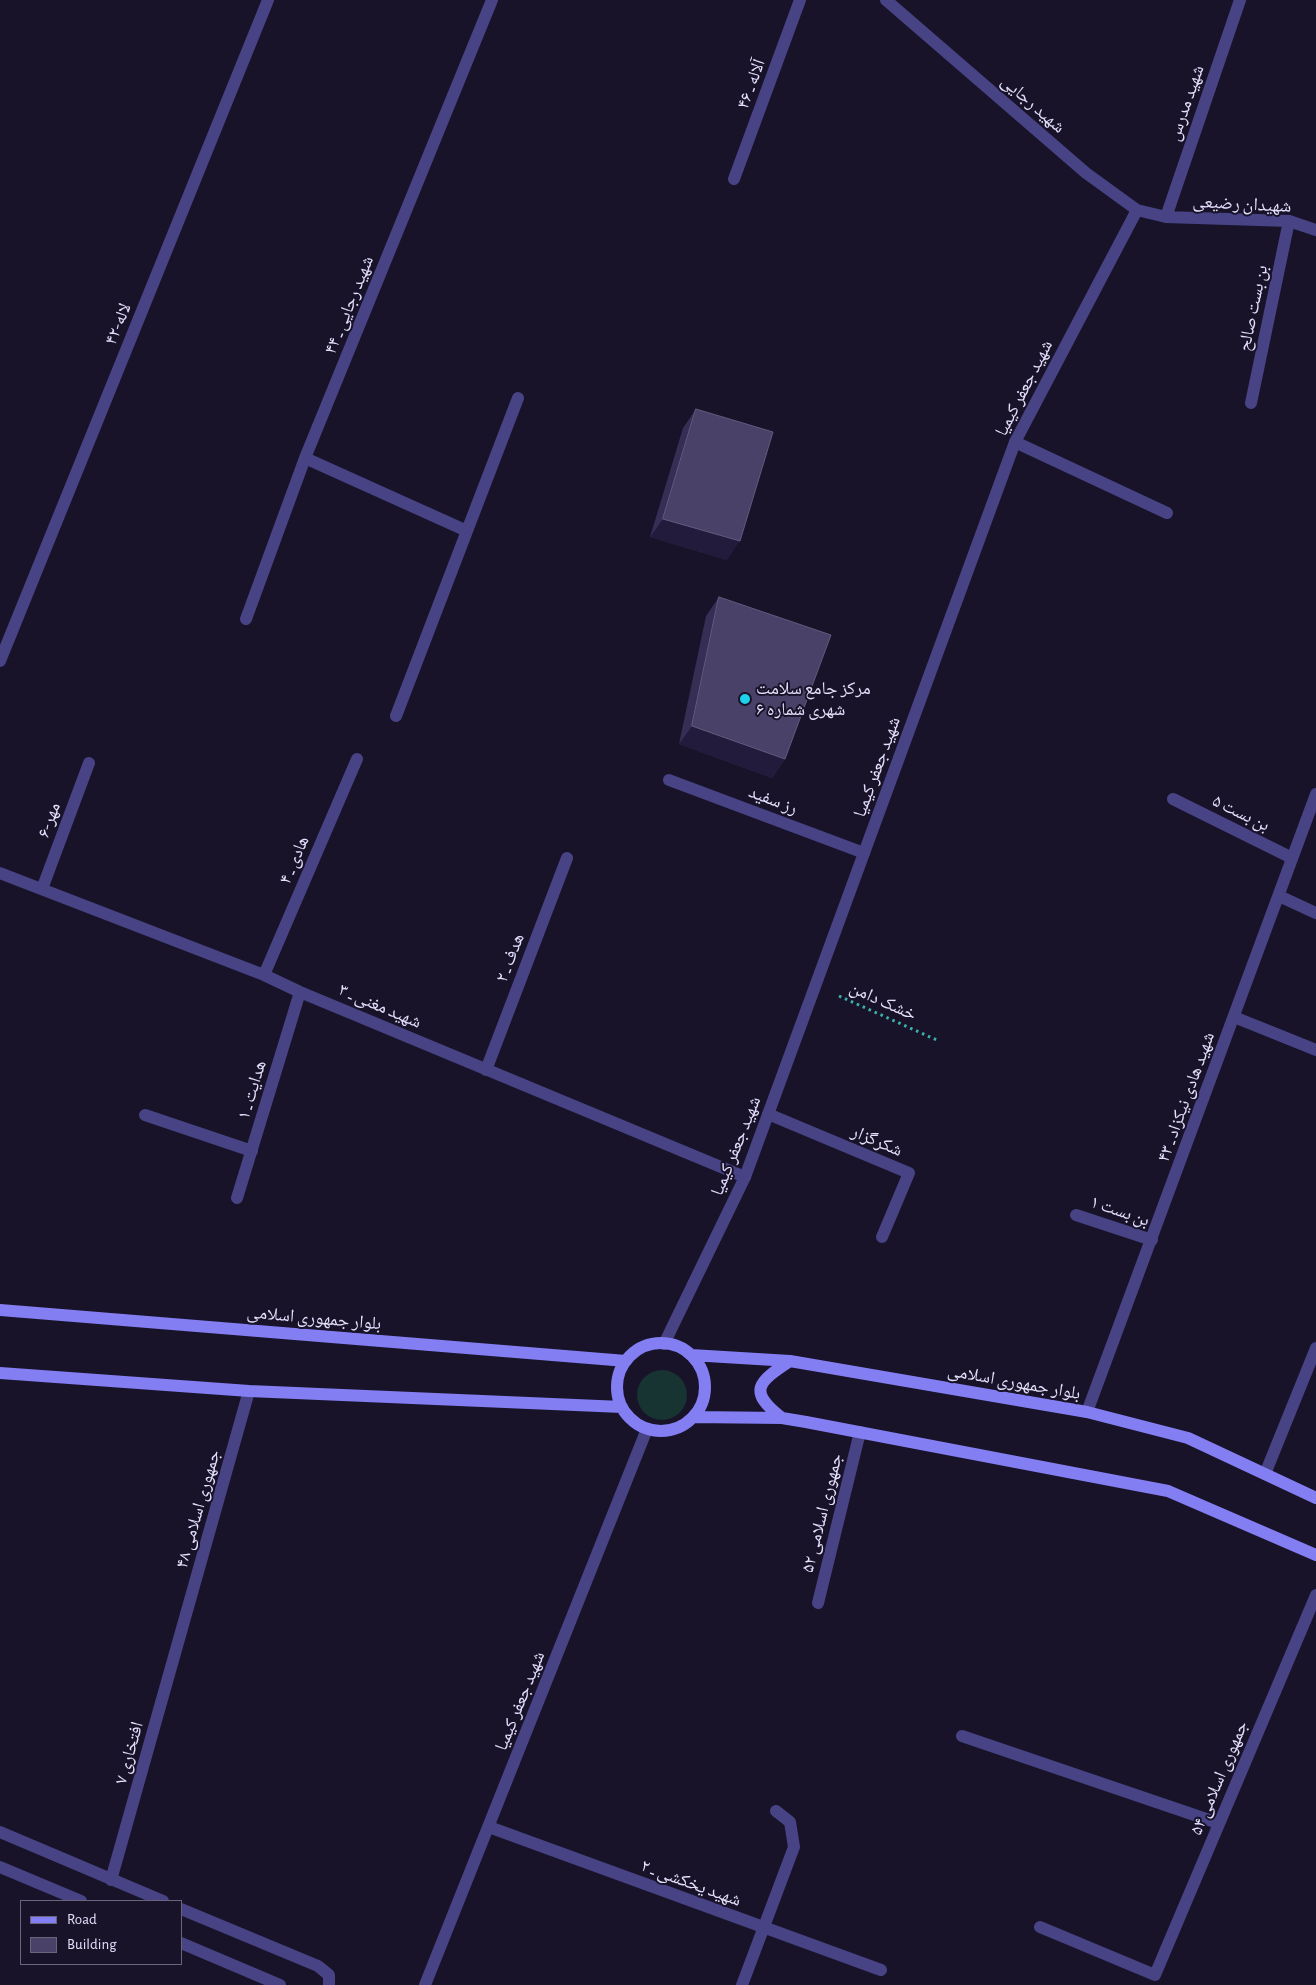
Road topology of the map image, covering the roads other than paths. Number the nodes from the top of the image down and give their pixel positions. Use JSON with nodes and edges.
{"nodes":[{"id":1,"x":268,"y":0,"type":"edge"},
{"id":2,"x":492,"y":0,"type":"edge"},
{"id":3,"x":800,"y":0,"type":"edge"},
{"id":4,"x":886,"y":0,"type":"edge"},
{"id":5,"x":1240,"y":0,"type":"edge"},
{"id":6,"x":734,"y":179,"type":"dead end"},
{"id":7,"x":1137,"y":210,"type":"junction"},
{"id":8,"x":1166,"y":217,"type":"junction"},
{"id":9,"x":1289,"y":221,"type":"junction"},
{"id":10,"x":1316,"y":230,"type":"edge"},
{"id":11,"x":518,"y":398,"type":"dead end"},
{"id":12,"x":1251,"y":403,"type":"dead end"},
{"id":13,"x":1015,"y":442,"type":"junction"},
{"id":14,"x":305,"y":458,"type":"junction"},
{"id":15,"x":1167,"y":513,"type":"dead end"},
{"id":16,"x":467,"y":531,"type":"junction"},
{"id":17,"x":246,"y":619,"type":"dead end"},
{"id":18,"x":0,"y":661,"type":"edge"},
{"id":19,"x":396,"y":716,"type":"dead end"},
{"id":20,"x":357,"y":759,"type":"dead end"},
{"id":21,"x":89,"y":763,"type":"dead end"},
{"id":22,"x":670,"y":780,"type":"dead end"},
{"id":23,"x":1316,"y":794,"type":"edge"},
{"id":24,"x":1173,"y":799,"type":"dead end"},
{"id":25,"x":864,"y":853,"type":"junction"},
{"id":26,"x":567,"y":858,"type":"dead end"},
{"id":27,"x":1292,"y":858,"type":"junction"},
{"id":28,"x":0,"y":873,"type":"edge"},
{"id":29,"x":42,"y":889,"type":"junction"},
{"id":30,"x":1279,"y":896,"type":"junction"},
{"id":31,"x":1316,"y":913,"type":"edge"},
{"id":32,"x":264,"y":975,"type":"junction"},
{"id":33,"x":300,"y":992,"type":"junction"},
{"id":34,"x":1234,"y":1017,"type":"junction"},
{"id":35,"x":1316,"y":1050,"type":"edge"},
{"id":36,"x":486,"y":1070,"type":"junction"},
{"id":37,"x":768,"y":1114,"type":"junction"},
{"id":38,"x":145,"y":1115,"type":"dead end"},
{"id":39,"x":252,"y":1150,"type":"junction"},
{"id":40,"x":745,"y":1177,"type":"junction"},
{"id":41,"x":238,"y":1198,"type":"dead end"},
{"id":42,"x":1076,"y":1215,"type":"dead end"},
{"id":43,"x":882,"y":1237,"type":"dead end"},
{"id":44,"x":1152,"y":1240,"type":"junction"},
{"id":45,"x":0,"y":1310,"type":"edge"},
{"id":46,"x":664,"y":1344,"type":"junction"},
{"id":47,"x":1316,"y":1348,"type":"edge"},
{"id":48,"x":691,"y":1355,"type":"junction"},
{"id":49,"x":626,"y":1361,"type":"junction"},
{"id":50,"x":790,"y":1361,"type":"junction"},
{"id":51,"x":0,"y":1373,"type":"edge"},
{"id":52,"x":249,"y":1391,"type":"junction"},
{"id":53,"x":622,"y":1407,"type":"junction"},
{"id":54,"x":1087,"y":1412,"type":"junction"},
{"id":55,"x":693,"y":1417,"type":"junction"},
{"id":56,"x":782,"y":1418,"type":"junction"},
{"id":57,"x":647,"y":1429,"type":"junction"},
{"id":58,"x":860,"y":1432,"type":"junction"},
{"id":59,"x":1265,"y":1474,"type":"junction"},
{"id":60,"x":1316,"y":1498,"type":"edge"},
{"id":61,"x":1316,"y":1555,"type":"edge"},
{"id":62,"x":1316,"y":1595,"type":"edge"},
{"id":63,"x":818,"y":1603,"type":"dead end"},
{"id":64,"x":180,"y":1635,"type":"joint"},
{"id":65,"x":962,"y":1736,"type":"dead end"},
{"id":66,"x":776,"y":1810,"type":"dead end"},
{"id":67,"x":1218,"y":1823,"type":"junction"},
{"id":68,"x":489,"y":1827,"type":"junction"},
{"id":69,"x":0,"y":1832,"type":"edge"},
{"id":70,"x":0,"y":1867,"type":"edge"},
{"id":71,"x":111,"y":1880,"type":"junction"},
{"id":72,"x":79,"y":1900,"type":"edge"},
{"id":73,"x":161,"y":1900,"type":"edge"},
{"id":74,"x":182,"y":1909,"type":"edge"},
{"id":75,"x":1040,"y":1927,"type":"dead end"},
{"id":76,"x":764,"y":1928,"type":"junction"},
{"id":77,"x":182,"y":1943,"type":"edge"},
{"id":78,"x":881,"y":1970,"type":"dead end"},
{"id":79,"x":280,"y":1985,"type":"edge"},
{"id":80,"x":329,"y":1985,"type":"edge"},
{"id":81,"x":425,"y":1985,"type":"edge"},
{"id":82,"x":742,"y":1985,"type":"edge"}],
"edges":[{"from":1,"to":18,"type":"street","name":"لاله-۴۲"},
{"from":2,"to":14,"type":"street","name":"شهید رجایی ـ ۴۴"},
{"from":3,"to":6,"type":"street","name":"آلاله ـ ۴۶"},
{"from":4,"to":7,"type":"street","name":"شهید رجایی"},
{"from":5,"to":8,"type":"street","name":"شهید مدرس"},
{"from":7,"to":8,"type":"street","name":"شهید رجایی"},
{"from":7,"to":13,"type":"street","name":"شهید جعفر کیمیا"},
{"from":8,"to":9,"type":"street","name":"شهیدان رضیعی"},
{"from":9,"to":10,"type":"street","name":"شهیدان رضیعی"},
{"from":9,"to":12,"type":"street","name":"بن بست صالح"},
{"from":11,"to":16,"type":"street"},
{"from":13,"to":15,"type":"street"},
{"from":13,"to":25,"type":"street","name":"شهید جعفر کیمیا"},
{"from":14,"to":16,"type":"street"},
{"from":14,"to":17,"type":"street","name":"شهید رجایی ـ ۴۴"},
{"from":16,"to":19,"type":"street"},
{"from":20,"to":32,"type":"street","name":"هادی ـ ۴"},
{"from":21,"to":29,"type":"street","name":"مهر-۶"},
{"from":22,"to":25,"type":"street","name":"رز سفید"},
{"from":23,"to":27,"type":"street","name":"شهید هادی نیکزاد ـ ۴۳"},
{"from":24,"to":27,"type":"street","name":"بن بست ۵"},
{"from":25,"to":37,"type":"street","name":"شهید جعفر کیمیا"},
{"from":26,"to":36,"type":"street","name":"هدف ـ ۲"},
{"from":27,"to":30,"type":"street","name":"شهید هادی نیکزاد ـ ۴۳"},
{"from":28,"to":29,"type":"street","name":"شهید مغنی ـ ۳"},
{"from":29,"to":32,"type":"street","name":"شهید مغنی ـ ۳"},
{"from":30,"to":31,"type":"street"},
{"from":30,"to":34,"type":"street","name":"شهید هادی نیکزاد ـ ۴۳"},
{"from":32,"to":33,"type":"street","name":"شهید مغنی ـ ۳"},
{"from":33,"to":36,"type":"street","name":"شهید مغنی ـ ۳"},
{"from":33,"to":39,"type":"street","name":"هدایت ـ ۱"},
{"from":34,"to":35,"type":"street"},
{"from":34,"to":44,"type":"street","name":"شهید هادی نیکزاد ـ ۴۳"},
{"from":36,"to":40,"type":"street","name":"شهید مغنی ـ ۳"},
{"from":37,"to":40,"type":"street","name":"شهید جعفر کیمیا"},
{"from":37,"to":43,"type":"street","name":"شکرگزار"},
{"from":38,"to":39,"type":"street"},
{"from":39,"to":41,"type":"street","name":"هدایت ـ ۱"},
{"from":40,"to":46,"type":"street","name":"شهید جعفر کیمیا"},
{"from":42,"to":44,"type":"street","name":"بن بست ۱"},
{"from":44,"to":54,"type":"street","name":"شهید هادی نیکزاد ـ ۴۳"},
{"from":45,"to":49,"type":"main road","name":"بلوار جمهوری اسلامی"},
{"from":46,"to":48,"type":"main road"},
{"from":46,"to":49,"type":"main road"},
{"from":47,"to":59,"type":"street"},
{"from":48,"to":50,"type":"main road","name":"بلوار جمهوری اسلامی"},
{"from":48,"to":55,"type":"main road"},
{"from":49,"to":53,"type":"main road"},
{"from":50,"to":54,"type":"main road","name":"بلوار جمهوری اسلامی"},
{"from":50,"to":56,"type":"main road"},
{"from":51,"to":52,"type":"main road"},
{"from":52,"to":53,"type":"main road"},
{"from":52,"to":64,"type":"street","name":"جمهوری اسلامی ۴۸"},
{"from":53,"to":57,"type":"main road"},
{"from":54,"to":59,"type":"main road","name":"بلوار جمهوری اسلامی"},
{"from":55,"to":56,"type":"main road"},
{"from":55,"to":57,"type":"main road"},
{"from":56,"to":58,"type":"main road"},
{"from":57,"to":68,"type":"street","name":"شهید جعفر کیمیا"},
{"from":58,"to":61,"type":"main road"},
{"from":58,"to":63,"type":"street","name":"جمهوری اسلامی ۵۲"},
{"from":59,"to":60,"type":"main road","name":"بلوار جمهوری اسلامی"},
{"from":62,"to":67,"type":"street","name":"جمهوری اسلامی ۵۴"},
{"from":64,"to":71,"type":"street","name":"افتخاری ۷"},
{"from":65,"to":67,"type":"street"},
{"from":66,"to":76,"type":"street"},
{"from":67,"to":75,"type":"street","name":"جمهوری اسلامی ۵۴"},
{"from":68,"to":76,"type":"street","name":"شهید یخکشی ـ ۲"},
{"from":68,"to":81,"type":"street","name":"شهید جعفر کیمیا"},
{"from":69,"to":71,"type":"street"},
{"from":70,"to":72,"type":"street"},
{"from":71,"to":73,"type":"street"},
{"from":74,"to":80,"type":"street"},
{"from":76,"to":78,"type":"street","name":"شهید یخکشی ـ ۲"},
{"from":76,"to":82,"type":"street"},
{"from":77,"to":79,"type":"street"}]}
